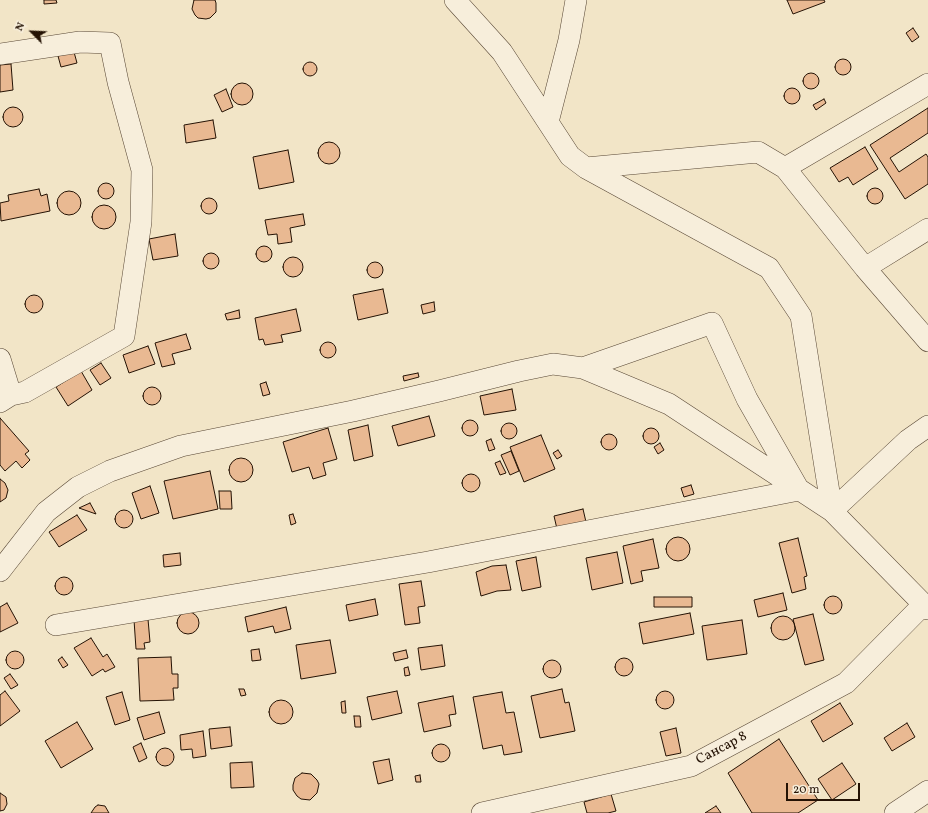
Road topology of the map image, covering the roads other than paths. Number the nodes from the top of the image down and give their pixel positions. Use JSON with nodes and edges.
{"nodes":[{"id":1,"x":455,"y":0,"type":"edge"},
{"id":2,"x":576,"y":0,"type":"edge"},
{"id":3,"x":0,"y":54,"type":"edge"},
{"id":4,"x":928,"y":84,"type":"edge"},
{"id":5,"x":548,"y":122,"type":"junction"},
{"id":6,"x":586,"y":168,"type":"junction"},
{"id":7,"x":785,"y":168,"type":"junction"},
{"id":8,"x":928,"y":229,"type":"edge"},
{"id":9,"x":865,"y":268,"type":"junction"},
{"id":10,"x":928,"y":341,"type":"edge"},
{"id":11,"x":0,"y":359,"type":"edge"},
{"id":12,"x":583,"y":368,"type":"junction"},
{"id":13,"x":6,"y":398,"type":"edge"},
{"id":14,"x":928,"y":426,"type":"edge"},
{"id":15,"x":800,"y":490,"type":"junction"},
{"id":16,"x":832,"y":512,"type":"junction"},
{"id":17,"x":0,"y":571,"type":"edge"},
{"id":18,"x":926,"y":607,"type":"edge"},
{"id":19,"x":56,"y":625,"type":"dead end"},
{"id":20,"x":928,"y":791,"type":"edge"},
{"id":21,"x":482,"y":813,"type":"edge"},
{"id":22,"x":895,"y":813,"type":"edge"}],
"edges":[{"from":1,"to":5,"type":"street"},
{"from":2,"to":5,"type":"street"},
{"from":3,"to":13,"type":"street"},
{"from":4,"to":7,"type":"street"},
{"from":5,"to":6,"type":"street"},
{"from":6,"to":7,"type":"street"},
{"from":6,"to":16,"type":"street"},
{"from":7,"to":9,"type":"street"},
{"from":8,"to":9,"type":"street"},
{"from":9,"to":10,"type":"street"},
{"from":11,"to":13,"type":"street"},
{"from":12,"to":15,"type":"street"},
{"from":12,"to":15,"type":"street"},
{"from":12,"to":17,"type":"street"},
{"from":14,"to":16,"type":"street"},
{"from":15,"to":16,"type":"street"},
{"from":15,"to":19,"type":"street"},
{"from":16,"to":18,"type":"street"},
{"from":18,"to":21,"type":"street","name":"Сансар 8"},
{"from":20,"to":22,"type":"street"}]}
